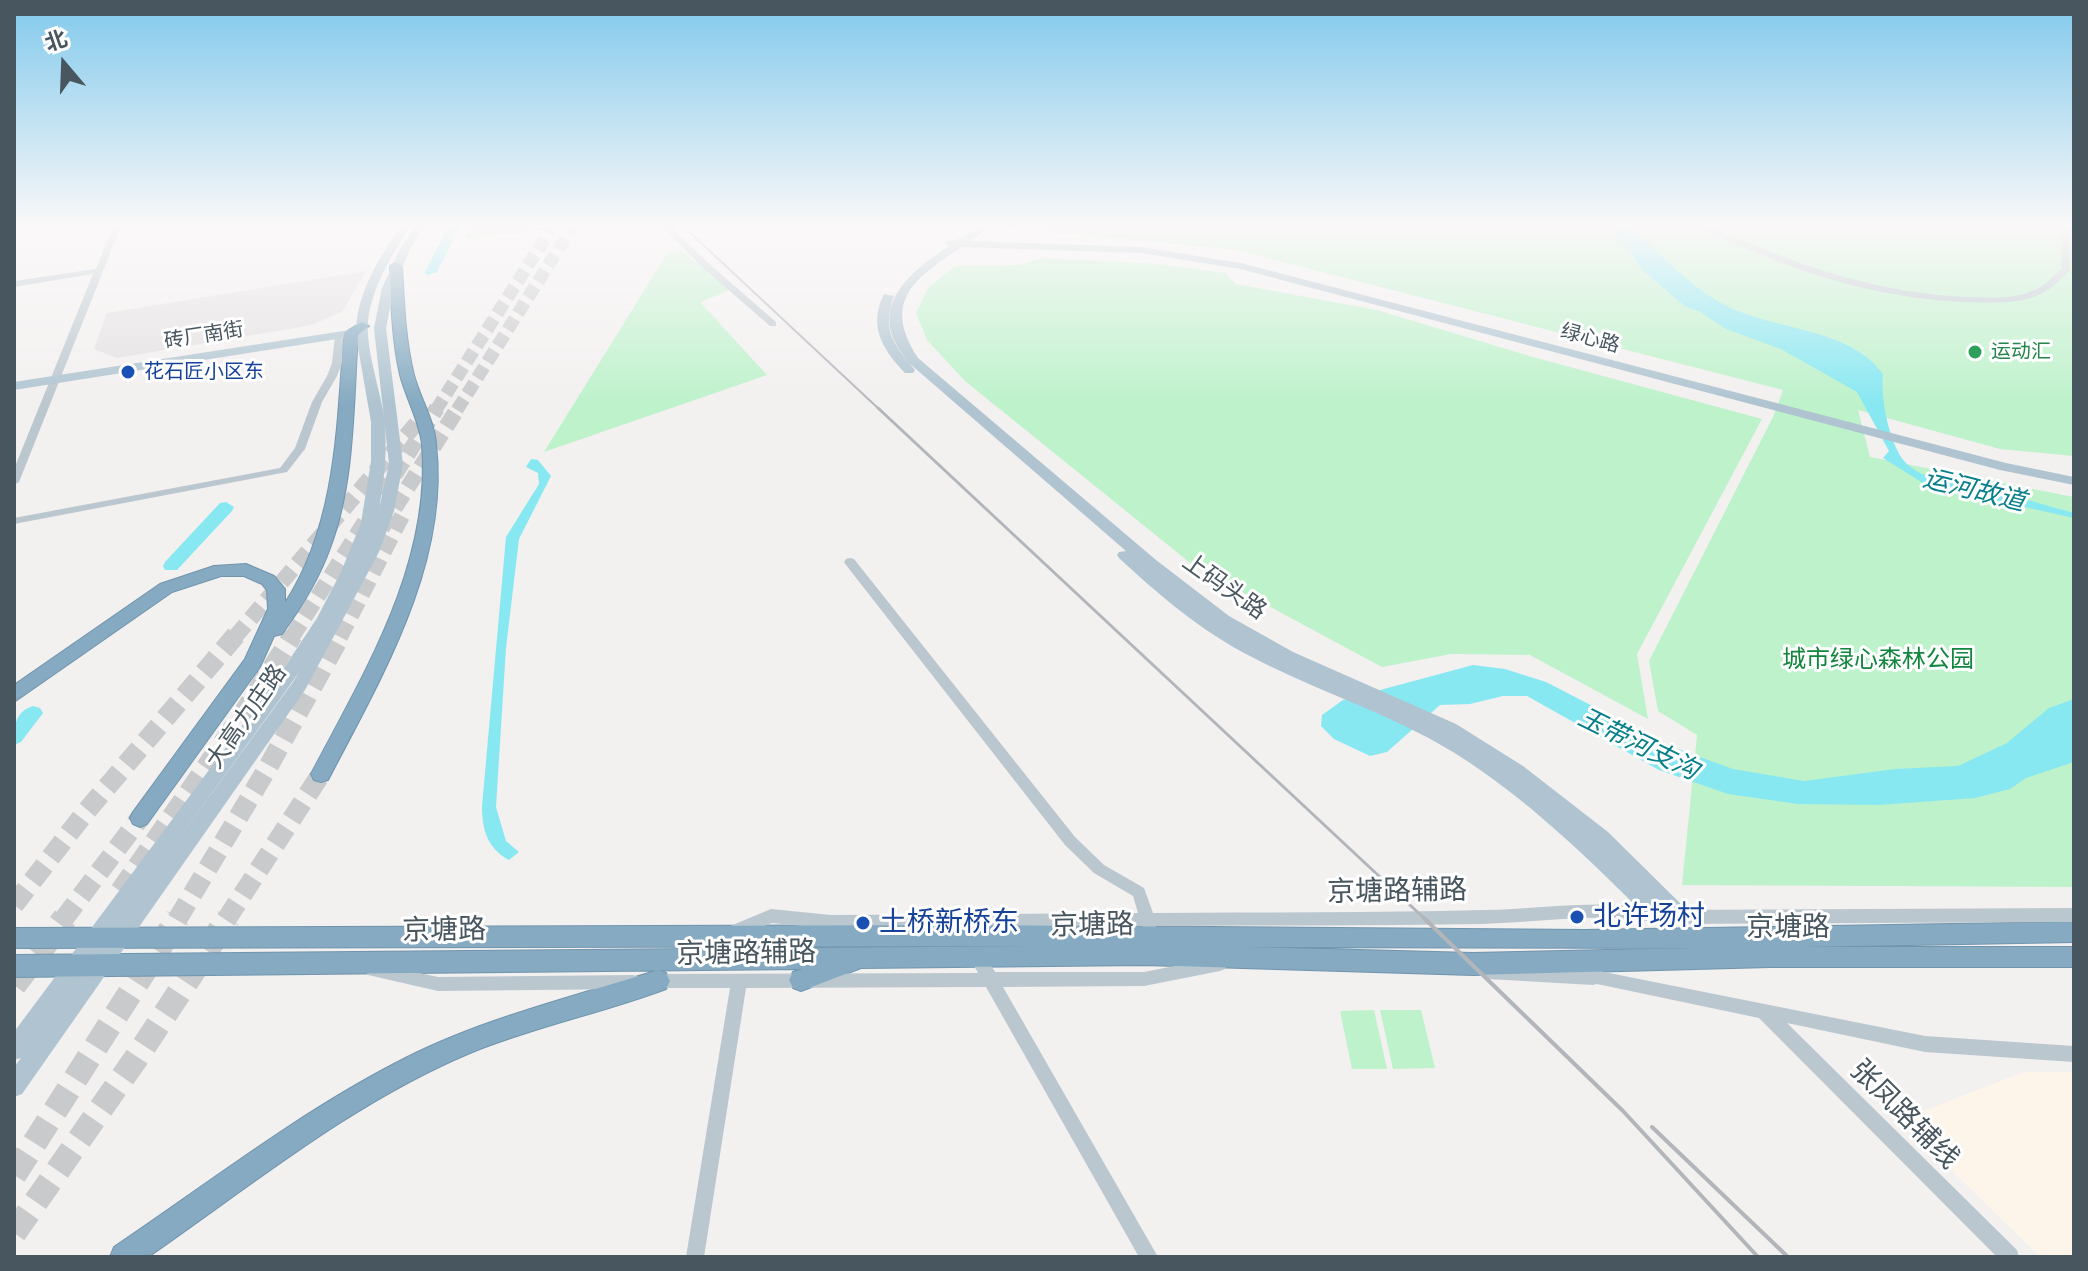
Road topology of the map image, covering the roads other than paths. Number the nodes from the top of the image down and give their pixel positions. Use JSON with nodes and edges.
{"nodes":[{"id":1,"x":93,"y":285,"type":"edge"},
{"id":2,"x":374,"y":285,"type":"edge"},
{"id":3,"x":389,"y":285,"type":"edge"},
{"id":4,"x":397,"y":285,"type":"edge"},
{"id":5,"x":730,"y":285,"type":"edge"},
{"id":6,"x":897,"y":285,"type":"edge"},
{"id":7,"x":1314,"y":285,"type":"edge"},
{"id":8,"x":1337,"y":285,"type":"edge"},
{"id":9,"x":1865,"y":285,"type":"edge"},
{"id":10,"x":2048,"y":285,"type":"edge"},
{"id":11,"x":399,"y":322,"type":"junction"},
{"id":12,"x":773,"y":324,"type":"dead end"},
{"id":13,"x":362,"y":329,"type":"junction"},
{"id":14,"x":56,"y":376,"type":"junction"},
{"id":15,"x":14,"y":379,"type":"edge"},
{"id":16,"x":14,"y":386,"type":"edge"},
{"id":17,"x":2074,"y":474,"type":"edge"},
{"id":18,"x":2074,"y":481,"type":"edge"},
{"id":19,"x":14,"y":482,"type":"edge"},
{"id":20,"x":14,"y":521,"type":"edge"},
{"id":21,"x":850,"y":562,"type":"dead end"},
{"id":22,"x":1146,"y":567,"type":"junction"},
{"id":23,"x":253,"y":662,"type":"junction"},
{"id":24,"x":14,"y":695,"type":"edge"},
{"id":25,"x":321,"y":774,"type":"tunnel mouth"},
{"id":26,"x":140,"y":818,"type":"tunnel mouth"},
{"id":27,"x":1658,"y":915,"type":"junction"},
{"id":28,"x":2074,"y":915,"type":"edge"},
{"id":29,"x":1680,"y":916,"type":"junction"},
{"id":30,"x":1150,"y":929,"type":"junction"},
{"id":31,"x":2074,"y":932,"type":"edge"},
{"id":32,"x":967,"y":935,"type":"junction"},
{"id":33,"x":14,"y":936,"type":"edge"},
{"id":34,"x":725,"y":936,"type":"junction"},
{"id":35,"x":94,"y":938,"type":"junction"},
{"id":36,"x":119,"y":938,"type":"junction"},
{"id":37,"x":2074,"y":957,"type":"edge"},
{"id":38,"x":869,"y":958,"type":"junction"},
{"id":39,"x":978,"y":958,"type":"junction"},
{"id":40,"x":1249,"y":958,"type":"junction"},
{"id":41,"x":339,"y":962,"type":"junction"},
{"id":42,"x":1559,"y":962,"type":"junction"},
{"id":43,"x":1445,"y":964,"type":"junction"},
{"id":44,"x":74,"y":965,"type":"junction"},
{"id":45,"x":100,"y":965,"type":"junction"},
{"id":46,"x":14,"y":966,"type":"edge"},
{"id":47,"x":992,"y":978,"type":"junction"},
{"id":48,"x":1604,"y":979,"type":"junction"},
{"id":49,"x":739,"y":980,"type":"junction"},
{"id":50,"x":801,"y":980,"type":"junction"},
{"id":51,"x":658,"y":981,"type":"junction"},
{"id":52,"x":1762,"y":1010,"type":"junction"},
{"id":53,"x":14,"y":1050,"type":"edge"},
{"id":54,"x":2074,"y":1054,"type":"edge"},
{"id":55,"x":14,"y":1086,"type":"edge"},
{"id":56,"x":124,"y":1257,"type":"edge"},
{"id":57,"x":695,"y":1257,"type":"edge"},
{"id":58,"x":1149,"y":1257,"type":"edge"},
{"id":59,"x":2010,"y":1257,"type":"edge"}],
"edges":[{"from":1,"to":14,"type":"street"},
{"from":2,"to":13,"type":"main road"},
{"from":3,"to":13,"type":"main road"},
{"from":4,"to":11,"type":"highway"},
{"from":5,"to":12,"type":"street"},
{"from":6,"to":22,"type":"main road","name":"上码头路"},
{"from":7,"to":18,"type":"main road","name":"绿心路"},
{"from":8,"to":17,"type":"main road","name":"绿心路"},
{"from":9,"to":10,"type":"street"},
{"from":11,"to":13,"type":"main road","name":"砖厂南街"},
{"from":11,"to":25,"type":"highway"},
{"from":13,"to":14,"type":"main road","name":"砖厂南街"},
{"from":13,"to":14,"type":"main road","name":"砖厂南街"},
{"from":13,"to":20,"type":"street"},
{"from":13,"to":23,"type":"highway"},
{"from":13,"to":35,"type":"main road","name":"大高力庄路"},
{"from":13,"to":36,"type":"main road","name":"大高力庄路"},
{"from":14,"to":15,"type":"main road","name":"砖厂南街"},
{"from":14,"to":16,"type":"main road","name":"砖厂南街"},
{"from":14,"to":19,"type":"street"},
{"from":21,"to":30,"type":"street"},
{"from":22,"to":27,"type":"main road","name":"上码头路"},
{"from":22,"to":29,"type":"main road","name":"上码头路"},
{"from":23,"to":24,"type":"highway"},
{"from":23,"to":26,"type":"highway"},
{"from":27,"to":29,"type":"street","name":"京塘路辅路"},
{"from":27,"to":30,"type":"street","name":"京塘路辅路"},
{"from":28,"to":29,"type":"street","name":"京塘路辅路"},
{"from":30,"to":31,"type":"highway","name":"京塘路"},
{"from":30,"to":32,"type":"highway","name":"京塘路"},
{"from":30,"to":34,"type":"street","name":"京塘路辅路"},
{"from":32,"to":34,"type":"highway","name":"京塘路"},
{"from":32,"to":39,"type":"street"},
{"from":33,"to":35,"type":"highway","name":"京塘路"},
{"from":34,"to":36,"type":"highway","name":"京塘路"},
{"from":35,"to":36,"type":"highway","name":"京塘路"},
{"from":35,"to":44,"type":"main road","name":"大高力庄路"},
{"from":36,"to":45,"type":"main road","name":"大高力庄路"},
{"from":37,"to":42,"type":"highway","name":"京塘路"},
{"from":38,"to":39,"type":"highway","name":"京塘路"},
{"from":38,"to":41,"type":"highway","name":"京塘路"},
{"from":38,"to":50,"type":"highway"},
{"from":39,"to":40,"type":"highway","name":"京塘路"},
{"from":39,"to":47,"type":"street"},
{"from":40,"to":43,"type":"highway","name":"京塘路"},
{"from":40,"to":47,"type":"street","name":"京塘路辅路"},
{"from":41,"to":45,"type":"highway","name":"京塘路"},
{"from":41,"to":51,"type":"street","name":"京塘路辅路"},
{"from":42,"to":43,"type":"highway","name":"京塘路"},
{"from":42,"to":48,"type":"street"},
{"from":43,"to":48,"type":"street"},
{"from":44,"to":45,"type":"highway","name":"京塘路"},
{"from":44,"to":46,"type":"highway","name":"京塘路"},
{"from":44,"to":53,"type":"main road","name":"大高力庄路"},
{"from":45,"to":55,"type":"main road","name":"大高力庄路"},
{"from":47,"to":50,"type":"street","name":"京塘路辅路"},
{"from":47,"to":58,"type":"street"},
{"from":48,"to":52,"type":"street"},
{"from":49,"to":50,"type":"street","name":"京塘路辅路"},
{"from":49,"to":51,"type":"street","name":"京塘路辅路"},
{"from":49,"to":57,"type":"street"},
{"from":51,"to":56,"type":"highway"},
{"from":52,"to":54,"type":"street"},
{"from":52,"to":59,"type":"street","name":"张凤路辅线"}]}
